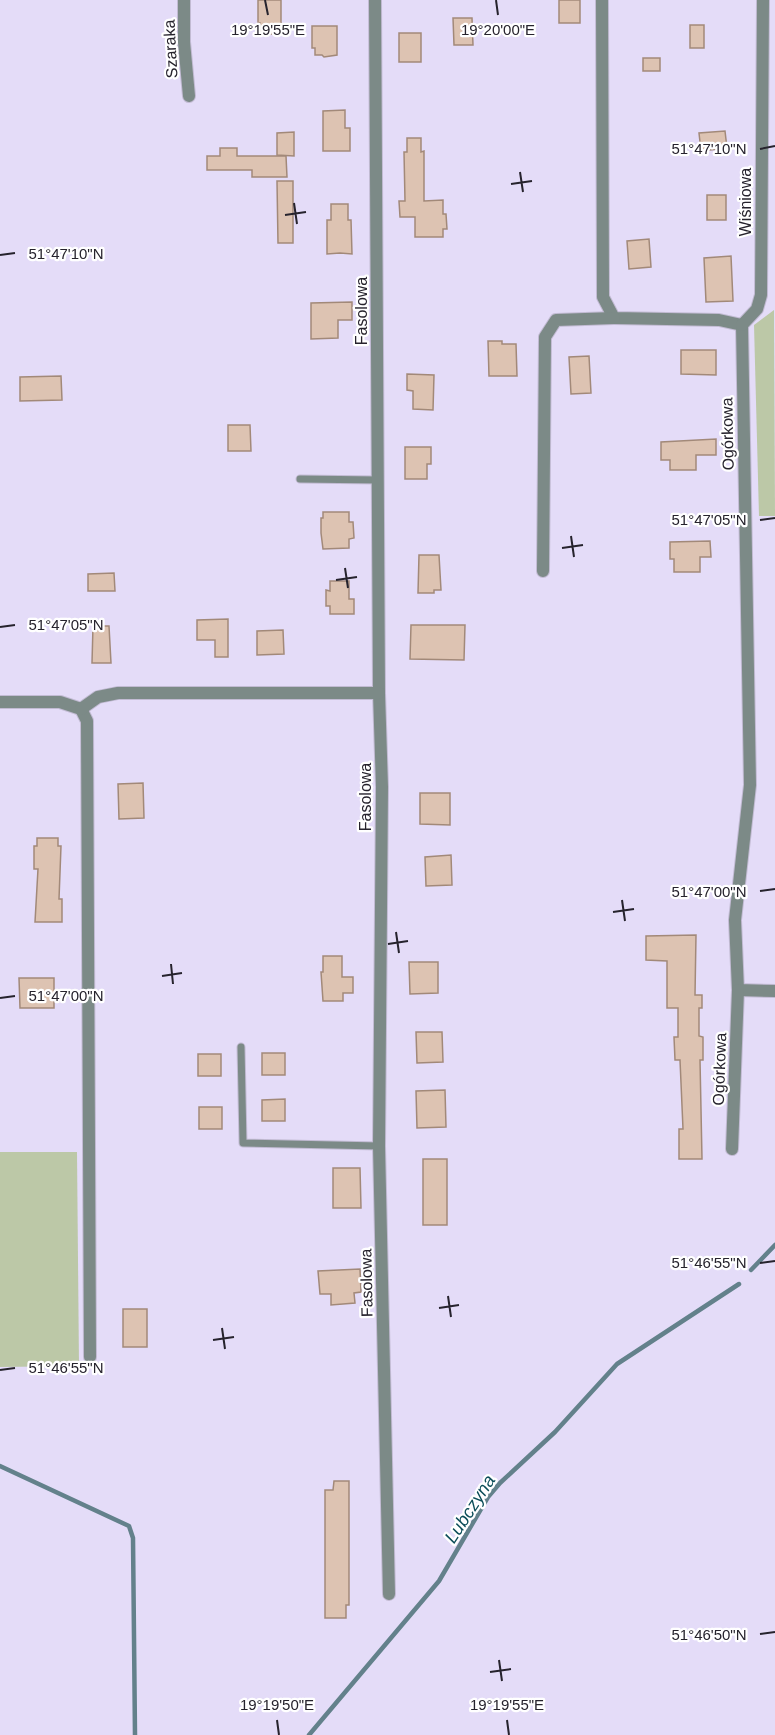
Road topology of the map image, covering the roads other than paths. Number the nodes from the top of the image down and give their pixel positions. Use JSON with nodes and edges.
{"nodes":[{"id":1,"x":184,"y":0,"type":"edge"},
{"id":2,"x":375,"y":0,"type":"edge"},
{"id":3,"x":602,"y":0,"type":"edge"},
{"id":4,"x":763,"y":0,"type":"edge"},
{"id":5,"x":189,"y":96,"type":"dead end"},
{"id":6,"x":614,"y":318,"type":"junction"},
{"id":7,"x":742,"y":325,"type":"junction"},
{"id":8,"x":300,"y":479,"type":"dead end"},
{"id":9,"x":378,"y":480,"type":"junction"},
{"id":10,"x":543,"y":572,"type":"dead end"},
{"id":11,"x":379,"y":693,"type":"junction"},
{"id":12,"x":0,"y":702,"type":"edge"},
{"id":13,"x":81,"y":709,"type":"junction"},
{"id":14,"x":738,"y":990,"type":"junction"},
{"id":15,"x":775,"y":991,"type":"edge"},
{"id":16,"x":241,"y":1047,"type":"dead end"},
{"id":17,"x":380,"y":1146,"type":"junction"},
{"id":18,"x":732,"y":1149,"type":"dead end"},
{"id":19,"x":90,"y":1357,"type":"dead end"},
{"id":20,"x":389,"y":1594,"type":"dead end"}],
"edges":[{"from":1,"to":5,"type":"street","name":"Szaraka"},
{"from":2,"to":9,"type":"street","name":"Fasolowa"},
{"from":3,"to":6,"type":"street"},
{"from":4,"to":7,"type":"street","name":"Wiśniowa"},
{"from":6,"to":7,"type":"street"},
{"from":6,"to":10,"type":"street"},
{"from":7,"to":14,"type":"street","name":"Ogórkowa"},
{"from":8,"to":9,"type":"lane"},
{"from":9,"to":11,"type":"street","name":"Fasolowa"},
{"from":11,"to":13,"type":"street"},
{"from":11,"to":17,"type":"street","name":"Fasolowa"},
{"from":12,"to":13,"type":"street"},
{"from":13,"to":19,"type":"street"},
{"from":14,"to":15,"type":"street"},
{"from":14,"to":18,"type":"street","name":"Ogórkowa"},
{"from":16,"to":17,"type":"lane"},
{"from":17,"to":20,"type":"street","name":"Fasolowa"}]}
